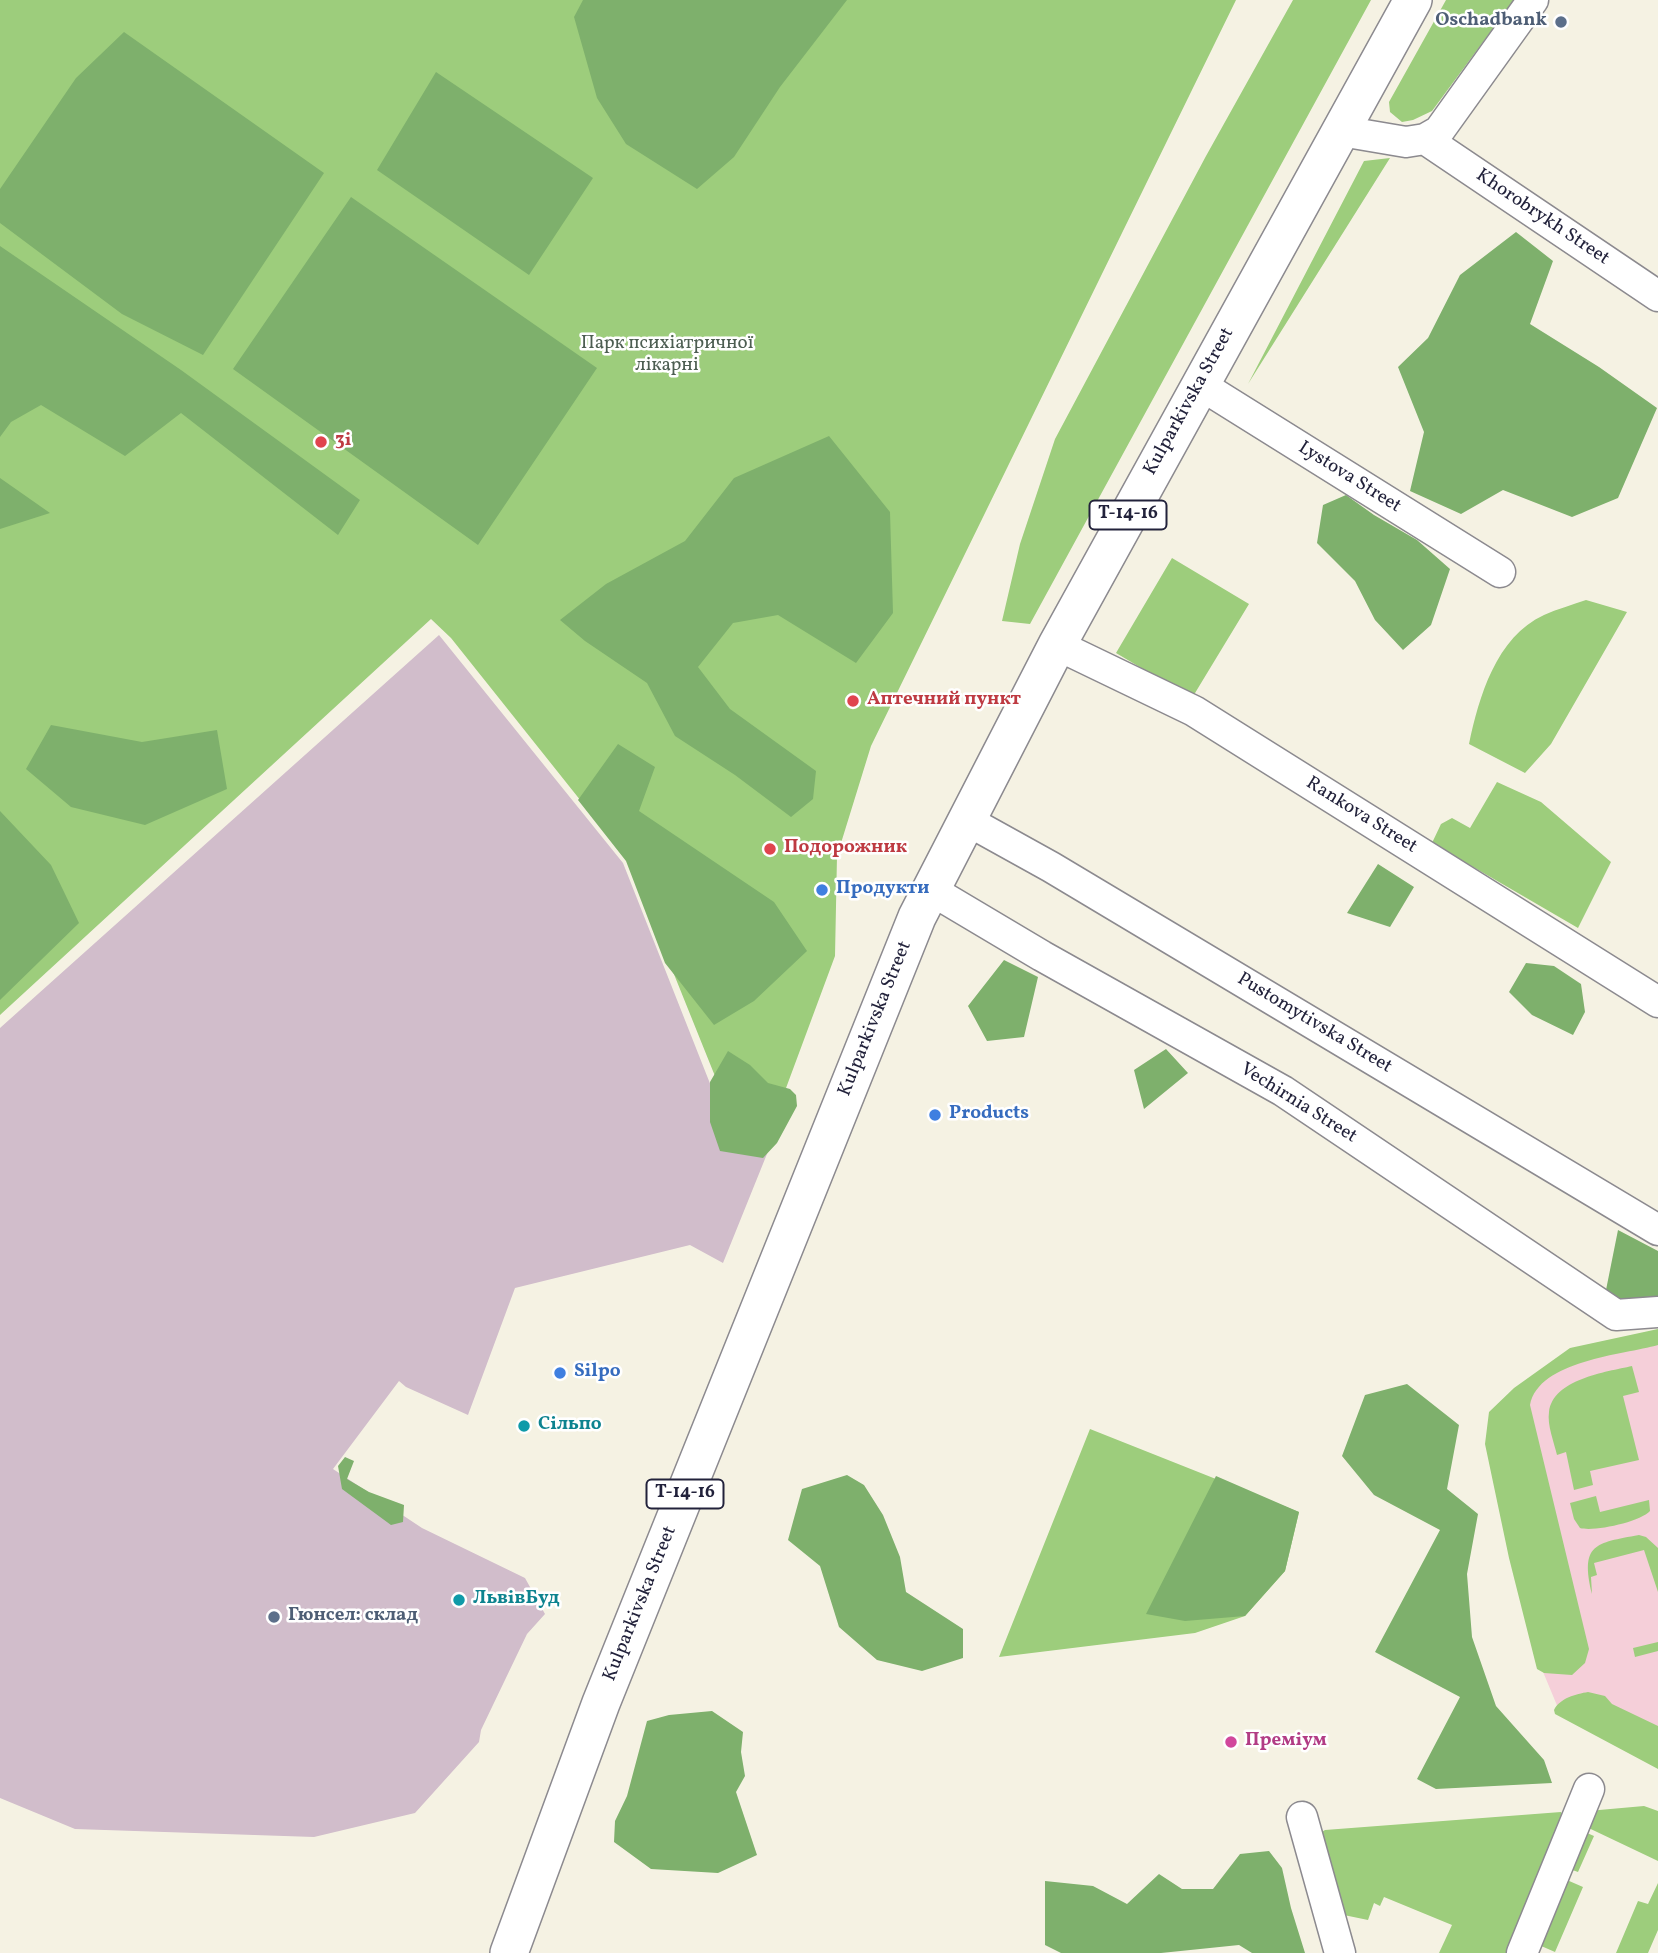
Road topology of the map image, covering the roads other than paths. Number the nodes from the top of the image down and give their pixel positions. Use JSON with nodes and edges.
{"nodes":[{"id":1,"x":1413,"y":0,"type":"edge"},
{"id":2,"x":1533,"y":0,"type":"edge"},
{"id":3,"x":1341,"y":131,"type":"junction"},
{"id":4,"x":1425,"y":139,"type":"junction"},
{"id":5,"x":1658,"y":296,"type":"edge"},
{"id":6,"x":1199,"y":384,"type":"junction"},
{"id":7,"x":1500,"y":572,"type":"dead end"},
{"id":8,"x":1057,"y":645,"type":"junction"},
{"id":9,"x":968,"y":821,"type":"junction"},
{"id":10,"x":931,"y":890,"type":"junction"},
{"id":11,"x":1658,"y":1002,"type":"edge"},
{"id":12,"x":1658,"y":1230,"type":"edge"},
{"id":13,"x":1658,"y":1312,"type":"edge"},
{"id":14,"x":1589,"y":1788,"type":"dead end"},
{"id":15,"x":1302,"y":1817,"type":"dead end"},
{"id":16,"x":509,"y":1953,"type":"edge"},
{"id":17,"x":1340,"y":1953,"type":"edge"},
{"id":18,"x":1522,"y":1953,"type":"edge"}],
"edges":[{"from":1,"to":3,"type":"main road","name":"Kulparkivska Street","number":"Т-14-16"},
{"from":2,"to":4,"type":"street"},
{"from":3,"to":4,"type":"street"},
{"from":3,"to":6,"type":"main road","name":"Kulparkivska Street","number":"Т-14-16"},
{"from":4,"to":5,"type":"street","name":"Khorobrykh Street"},
{"from":6,"to":7,"type":"street","name":"Lystova Street"},
{"from":6,"to":8,"type":"main road","name":"Kulparkivska Street","number":"Т-14-16"},
{"from":8,"to":9,"type":"main road","name":"Kulparkivska Street","number":"Т-14-16"},
{"from":8,"to":11,"type":"street","name":"Rankova Street"},
{"from":9,"to":10,"type":"main road","name":"Kulparkivska Street","number":"Т-14-16"},
{"from":9,"to":12,"type":"street","name":"Pustomytivska Street"},
{"from":10,"to":13,"type":"street","name":"Vechirnia Street"},
{"from":10,"to":16,"type":"main road","name":"Kulparkivska Street","number":"Т-14-16"},
{"from":14,"to":18,"type":"street"},
{"from":15,"to":17,"type":"street"}]}
